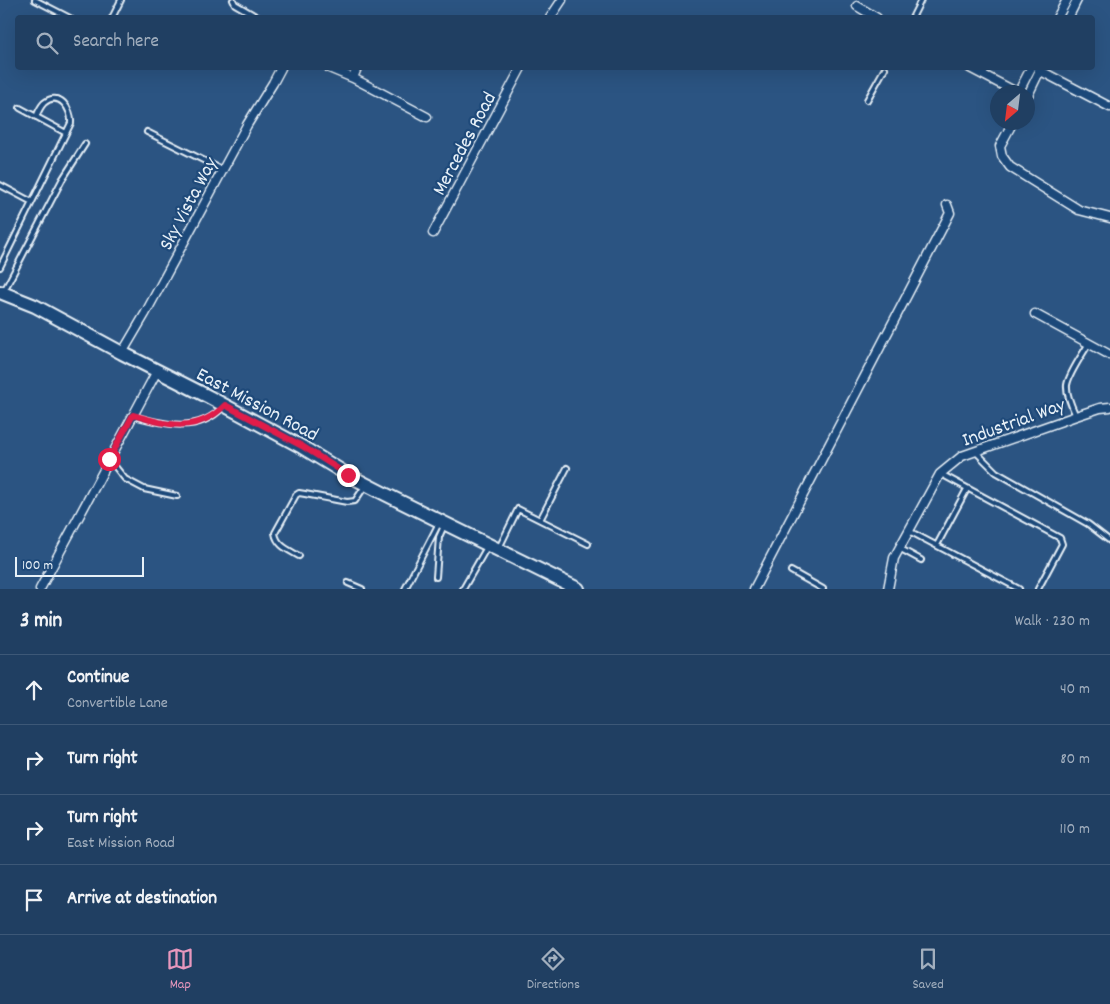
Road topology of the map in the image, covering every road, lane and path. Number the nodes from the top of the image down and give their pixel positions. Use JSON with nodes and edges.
{"nodes":[{"id":1,"x":35,"y":0,"type":"edge"},
{"id":2,"x":121,"y":0,"type":"edge"},
{"id":3,"x":233,"y":0,"type":"edge"},
{"id":4,"x":562,"y":0,"type":"edge"},
{"id":5,"x":921,"y":0,"type":"edge"},
{"id":6,"x":1067,"y":0,"type":"edge"},
{"id":7,"x":1077,"y":0,"type":"edge"},
{"id":8,"x":857,"y":6,"type":"dead end"},
{"id":9,"x":64,"y":15,"type":"edge"},
{"id":10,"x":114,"y":15,"type":"edge"},
{"id":11,"x":254,"y":15,"type":"edge"},
{"id":12,"x":552,"y":15,"type":"edge"},
{"id":13,"x":873,"y":15,"type":"edge"},
{"id":14,"x":914,"y":15,"type":"edge"},
{"id":15,"x":1060,"y":15,"type":"edge"},
{"id":16,"x":1070,"y":15,"type":"edge"},
{"id":17,"x":280,"y":70,"type":"edge"},
{"id":18,"x":334,"y":70,"type":"edge"},
{"id":19,"x":356,"y":70,"type":"edge"},
{"id":20,"x":520,"y":70,"type":"edge"},
{"id":21,"x":884,"y":70,"type":"edge"},
{"id":22,"x":974,"y":70,"type":"edge"},
{"id":23,"x":1035,"y":70,"type":"edge"},
{"id":24,"x":1036,"y":70,"type":"edge"},
{"id":25,"x":1041,"y":70,"type":"edge"},
{"id":26,"x":353,"y":78,"type":"junction"},
{"id":27,"x":1031,"y":85,"type":"edge"},
{"id":28,"x":867,"y":100,"type":"dead end"},
{"id":29,"x":20,"y":108,"type":"dead end"},
{"id":30,"x":1110,"y":108,"type":"edge"},
{"id":31,"x":36,"y":117,"type":"junction"},
{"id":32,"x":426,"y":117,"type":"dead end"},
{"id":33,"x":1009,"y":130,"type":"edge"},
{"id":34,"x":147,"y":132,"type":"dead end"},
{"id":35,"x":66,"y":133,"type":"junction"},
{"id":36,"x":85,"y":144,"type":"dead end"},
{"id":37,"x":223,"y":170,"type":"junction"},
{"id":38,"x":0,"y":185,"type":"edge"},
{"id":39,"x":32,"y":202,"type":"junction"},
{"id":40,"x":947,"y":205,"type":"dead end"},
{"id":41,"x":1110,"y":218,"type":"edge"},
{"id":42,"x":433,"y":233,"type":"dead end"},
{"id":43,"x":0,"y":267,"type":"edge"},
{"id":44,"x":1,"y":292,"type":"edge"},
{"id":45,"x":1035,"y":314,"type":"dead end"},
{"id":46,"x":1089,"y":343,"type":"junction"},
{"id":47,"x":122,"y":354,"type":"junction"},
{"id":48,"x":1110,"y":354,"type":"edge"},
{"id":49,"x":157,"y":371,"type":"junction"},
{"id":50,"x":225,"y":405,"type":"junction"},
{"id":51,"x":1110,"y":407,"type":"edge"},
{"id":52,"x":133,"y":415,"type":"junction"},
{"id":53,"x":1076,"y":416,"type":"junction"},
{"id":54,"x":975,"y":451,"type":"junction"},
{"id":55,"x":109,"y":459,"type":"junction"},
{"id":56,"x":567,"y":468,"type":"dead end"},
{"id":57,"x":940,"y":474,"type":"junction"},
{"id":58,"x":366,"y":484,"type":"junction"},
{"id":59,"x":967,"y":489,"type":"junction"},
{"id":60,"x":177,"y":496,"type":"dead end"},
{"id":61,"x":540,"y":520,"type":"junction"},
{"id":62,"x":442,"y":522,"type":"junction"},
{"id":63,"x":909,"y":531,"type":"junction"},
{"id":64,"x":1110,"y":541,"type":"edge"},
{"id":65,"x":588,"y":544,"type":"dead end"},
{"id":66,"x":936,"y":545,"type":"junction"},
{"id":67,"x":493,"y":547,"type":"junction"},
{"id":68,"x":900,"y":548,"type":"junction"},
{"id":69,"x":299,"y":556,"type":"dead end"},
{"id":70,"x":921,"y":560,"type":"dead end"},
{"id":71,"x":791,"y":571,"type":"dead end"},
{"id":72,"x":436,"y":577,"type":"dead end"},
{"id":73,"x":348,"y":583,"type":"dead end"},
{"id":74,"x":40,"y":589,"type":"edge"},
{"id":75,"x":362,"y":589,"type":"edge"},
{"id":76,"x":405,"y":589,"type":"edge"},
{"id":77,"x":463,"y":589,"type":"edge"},
{"id":78,"x":578,"y":589,"type":"edge"},
{"id":79,"x":754,"y":589,"type":"edge"},
{"id":80,"x":823,"y":589,"type":"edge"},
{"id":81,"x":888,"y":589,"type":"edge"},
{"id":82,"x":1019,"y":589,"type":"edge"},
{"id":83,"x":1038,"y":589,"type":"edge"}],
"edges":[{"from":1,"to":9,"type":"lane"},
{"from":2,"to":10,"type":"lane"},
{"from":3,"to":11,"type":"lane"},
{"from":4,"to":12,"type":"street"},
{"from":5,"to":14,"type":"lane"},
{"from":6,"to":15,"type":"street"},
{"from":7,"to":16,"type":"street"},
{"from":8,"to":13,"type":"street"},
{"from":17,"to":37,"type":"street","name":"Sky Vista Way"},
{"from":18,"to":26,"type":"street"},
{"from":19,"to":26,"type":"street"},
{"from":20,"to":42,"type":"street","name":"Mercedes Road"},
{"from":21,"to":28,"type":"lane"},
{"from":22,"to":23,"type":"street"},
{"from":24,"to":27,"type":"street"},
{"from":25,"to":30,"type":"street"},
{"from":26,"to":32,"type":"street"},
{"from":29,"to":31,"type":"lane"},
{"from":31,"to":35,"type":"lane"},
{"from":31,"to":35,"type":"lane"},
{"from":33,"to":41,"type":"street"},
{"from":34,"to":37,"type":"lane"},
{"from":35,"to":39,"type":"lane"},
{"from":36,"to":44,"type":"lane"},
{"from":37,"to":47,"type":"street","name":"Sky Vista Way"},
{"from":38,"to":39,"type":"lane"},
{"from":39,"to":43,"type":"lane"},
{"from":40,"to":79,"type":"street"},
{"from":44,"to":47,"type":"main road","name":"East Mission Road"},
{"from":45,"to":46,"type":"street"},
{"from":46,"to":48,"type":"street"},
{"from":46,"to":53,"type":"lane"},
{"from":47,"to":49,"type":"main road","name":"East Mission Road"},
{"from":49,"to":50,"type":"main road","name":"East Mission Road"},
{"from":49,"to":52,"type":"street"},
{"from":50,"to":52,"type":"lane"},
{"from":50,"to":58,"type":"main road","name":"East Mission Road"},
{"from":51,"to":53,"type":"street","name":"Industrial Way"},
{"from":52,"to":55,"type":"street"},
{"from":53,"to":54,"type":"street","name":"Industrial Way"},
{"from":54,"to":57,"type":"street","name":"Industrial Way"},
{"from":54,"to":64,"type":"lane"},
{"from":55,"to":60,"type":"lane"},
{"from":55,"to":74,"type":"street"},
{"from":56,"to":61,"type":"lane"},
{"from":57,"to":59,"type":"lane"},
{"from":57,"to":63,"type":"street","name":"Industrial Way"},
{"from":58,"to":62,"type":"main road","name":"East Mission Road"},
{"from":58,"to":69,"type":"lane"},
{"from":59,"to":66,"type":"lane"},
{"from":59,"to":83,"type":"lane"},
{"from":61,"to":65,"type":"lane"},
{"from":61,"to":67,"type":"lane"},
{"from":62,"to":67,"type":"main road","name":"East Mission Road"},
{"from":62,"to":72,"type":"lane"},
{"from":62,"to":76,"type":"lane"},
{"from":63,"to":66,"type":"lane"},
{"from":63,"to":68,"type":"street","name":"Industrial Way"},
{"from":66,"to":82,"type":"lane"},
{"from":67,"to":77,"type":"lane"},
{"from":67,"to":78,"type":"main road","name":"East Mission Road"},
{"from":68,"to":70,"type":"lane"},
{"from":68,"to":81,"type":"street","name":"Industrial Way"},
{"from":71,"to":80,"type":"lane"},
{"from":73,"to":75,"type":"lane"}]}
